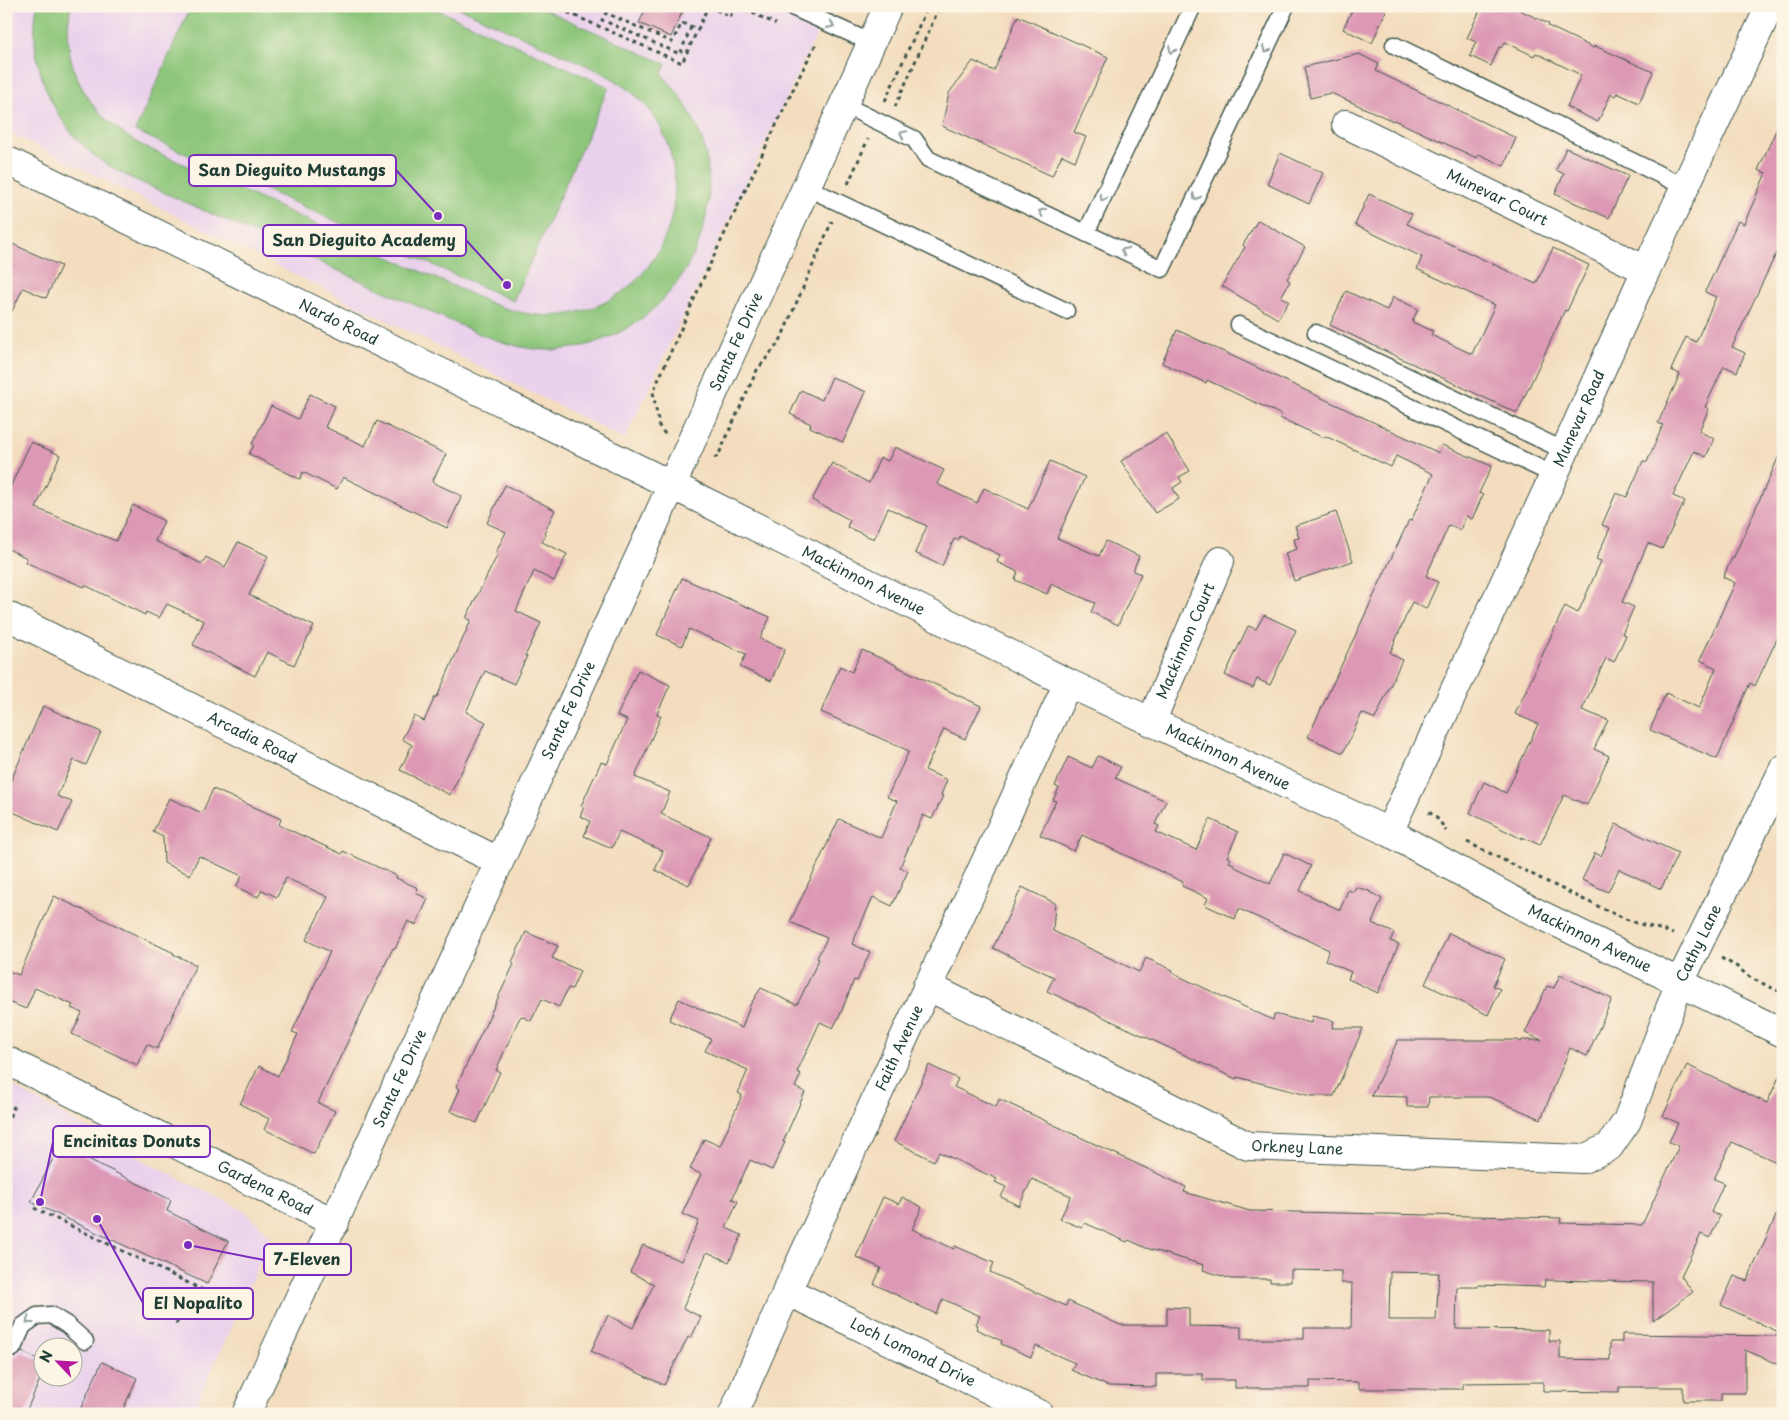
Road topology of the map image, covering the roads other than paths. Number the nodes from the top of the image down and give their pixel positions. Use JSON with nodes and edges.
{"nodes":[{"id":1,"x":790,"y":6,"type":"edge"},
{"id":2,"x":888,"y":6,"type":"edge"},
{"id":3,"x":1193,"y":6,"type":"edge"},
{"id":4,"x":1286,"y":6,"type":"edge"},
{"id":5,"x":1770,"y":6,"type":"edge"},
{"id":6,"x":872,"y":44,"type":"junction"},
{"id":7,"x":1394,"y":45,"type":"dead end"},
{"id":8,"x":844,"y":105,"type":"junction"},
{"id":9,"x":1346,"y":124,"type":"dead end"},
{"id":10,"x":6,"y":160,"type":"edge"},
{"id":11,"x":806,"y":187,"type":"junction"},
{"id":12,"x":1685,"y":187,"type":"junction"},
{"id":13,"x":1086,"y":233,"type":"junction"},
{"id":14,"x":1646,"y":270,"type":"junction"},
{"id":15,"x":1066,"y":310,"type":"dead end"},
{"id":16,"x":1239,"y":325,"type":"dead end"},
{"id":17,"x":1316,"y":333,"type":"dead end"},
{"id":18,"x":1560,"y":463,"type":"junction"},
{"id":19,"x":672,"y":486,"type":"junction"},
{"id":20,"x":1220,"y":561,"type":"dead end"},
{"id":21,"x":6,"y":615,"type":"edge"},
{"id":22,"x":1068,"y":683,"type":"junction"},
{"id":23,"x":1151,"y":722,"type":"junction"},
{"id":24,"x":1783,"y":770,"type":"edge"},
{"id":25,"x":1388,"y":832,"type":"junction"},
{"id":26,"x":498,"y":861,"type":"junction"},
{"id":27,"x":1680,"y":982,"type":"junction"},
{"id":28,"x":926,"y":986,"type":"junction"},
{"id":29,"x":1783,"y":1033,"type":"edge"},
{"id":30,"x":6,"y":1060,"type":"edge"},
{"id":31,"x":1627,"y":1120,"type":"joint"},
{"id":32,"x":335,"y":1223,"type":"junction"},
{"id":33,"x":787,"y":1291,"type":"junction"},
{"id":34,"x":85,"y":1341,"type":"dead end"},
{"id":35,"x":13,"y":1348,"type":"dead end"},
{"id":36,"x":246,"y":1414,"type":"edge"},
{"id":37,"x":733,"y":1414,"type":"edge"},
{"id":38,"x":1039,"y":1414,"type":"edge"}],
"edges":[{"from":1,"to":6,"type":"lane","one_way":true},
{"from":2,"to":6,"type":"street","name":"Santa Fe Drive"},
{"from":3,"to":13,"type":"lane","one_way":true},
{"from":4,"to":13,"type":"lane","one_way":true},
{"from":5,"to":12,"type":"street","name":"Munevar Road"},
{"from":6,"to":8,"type":"street","name":"Santa Fe Drive"},
{"from":7,"to":12,"type":"lane"},
{"from":8,"to":11,"type":"street","name":"Santa Fe Drive"},
{"from":13,"to":8,"type":"lane","one_way":true},
{"from":9,"to":14,"type":"street","name":"Munevar Court"},
{"from":10,"to":19,"type":"street","name":"Nardo Road"},
{"from":11,"to":15,"type":"lane"},
{"from":11,"to":19,"type":"street","name":"Santa Fe Drive"},
{"from":12,"to":14,"type":"street","name":"Munevar Road"},
{"from":14,"to":18,"type":"street","name":"Munevar Road"},
{"from":16,"to":18,"type":"lane"},
{"from":17,"to":18,"type":"lane"},
{"from":18,"to":25,"type":"street","name":"Munevar Road"},
{"from":19,"to":22,"type":"street","name":"Mackinnon Avenue"},
{"from":19,"to":26,"type":"street","name":"Santa Fe Drive"},
{"from":20,"to":23,"type":"street","name":"Mackinnon Court"},
{"from":21,"to":26,"type":"street","name":"Arcadia Road"},
{"from":22,"to":23,"type":"street","name":"Mackinnon Avenue"},
{"from":22,"to":28,"type":"street","name":"Faith Avenue"},
{"from":23,"to":25,"type":"street","name":"Mackinnon Avenue"},
{"from":24,"to":27,"type":"street","name":"Cathy Lane"},
{"from":25,"to":27,"type":"street","name":"Mackinnon Avenue"},
{"from":26,"to":32,"type":"street","name":"Santa Fe Drive"},
{"from":27,"to":29,"type":"street","name":"Mackinnon Avenue"},
{"from":27,"to":31,"type":"street","name":"Cathy Lane"},
{"from":28,"to":31,"type":"street","name":"Orkney Lane"},
{"from":28,"to":33,"type":"street","name":"Faith Avenue"},
{"from":30,"to":32,"type":"street","name":"Gardena Road"},
{"from":32,"to":36,"type":"street","name":"Santa Fe Drive"},
{"from":33,"to":37,"type":"street","name":"Faith Avenue"},
{"from":33,"to":38,"type":"street","name":"Loch Lomond Drive"},
{"from":34,"to":35,"type":"lane","one_way":true}]}
